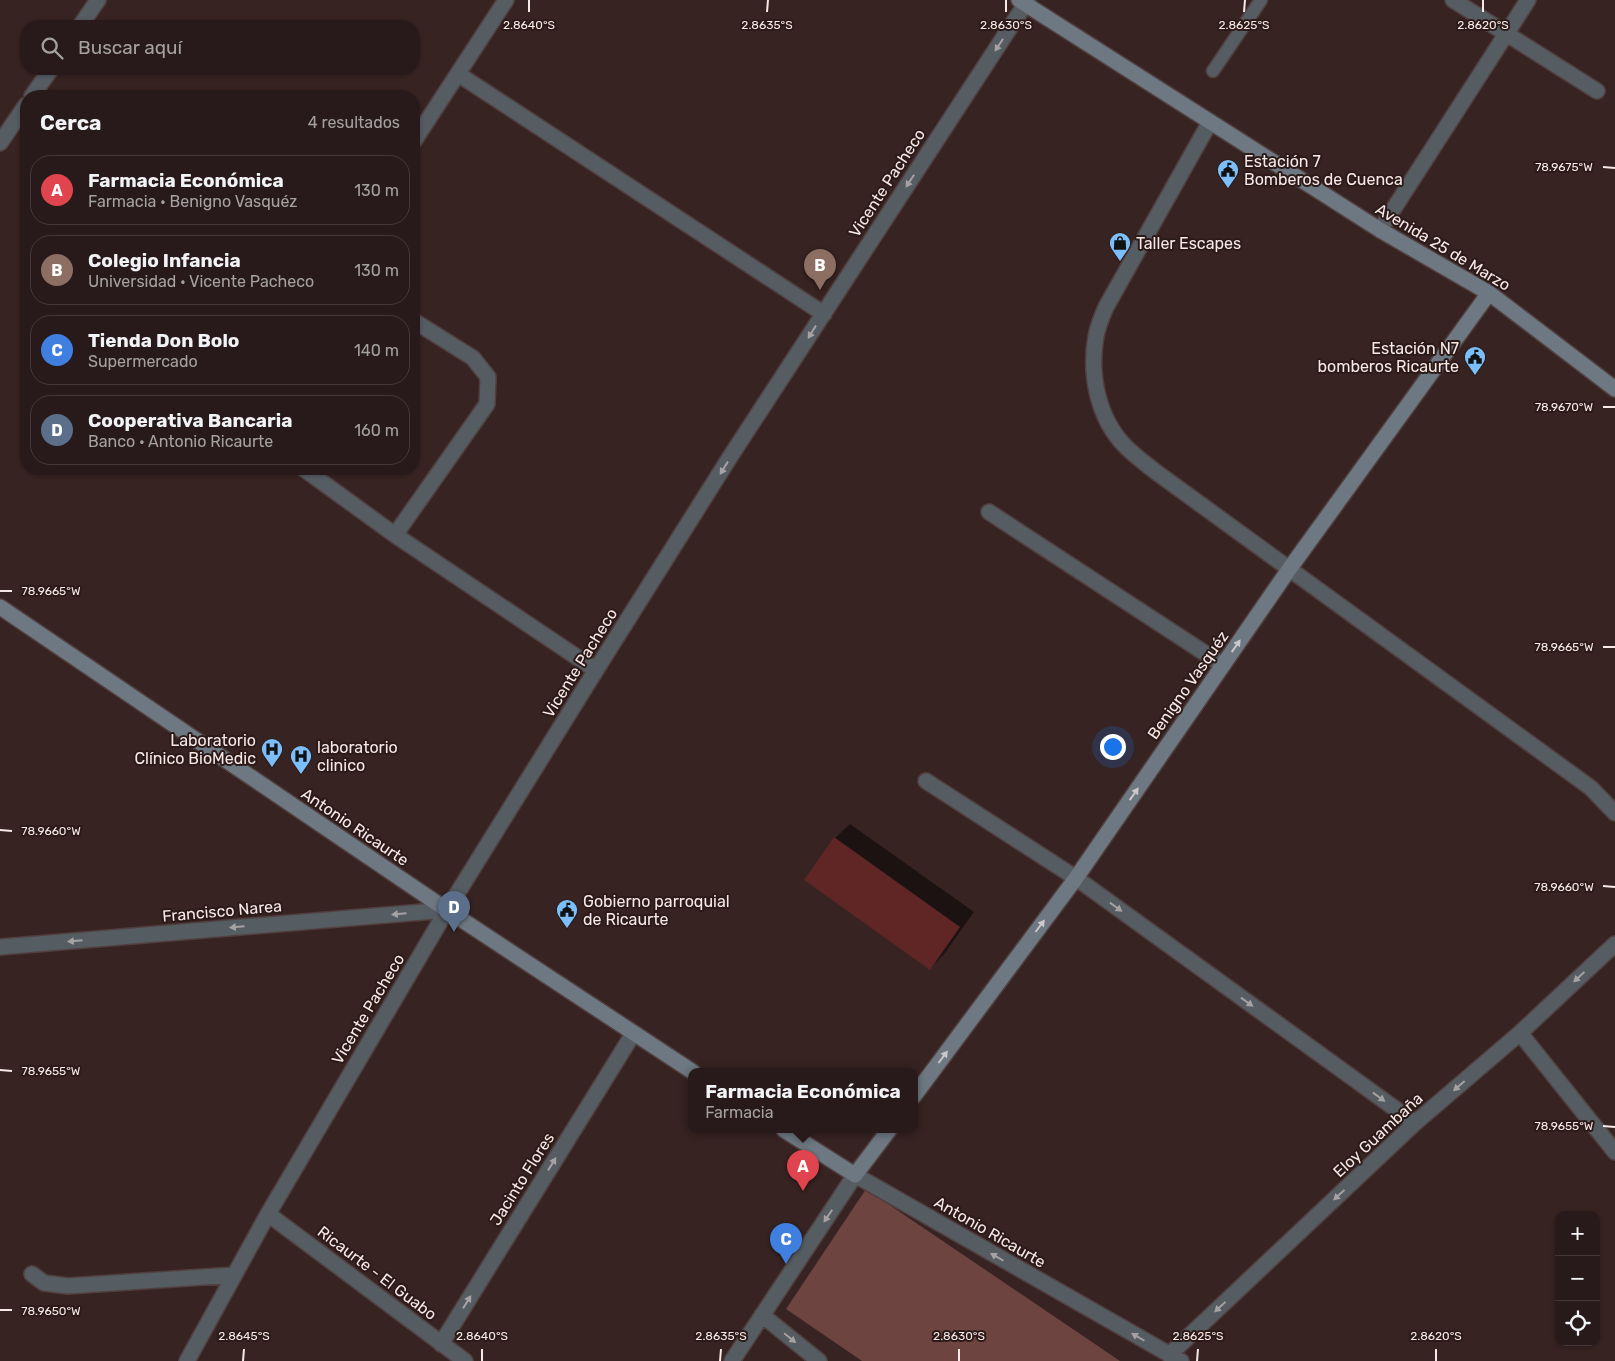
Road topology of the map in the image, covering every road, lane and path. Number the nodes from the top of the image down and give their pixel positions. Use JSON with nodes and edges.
{"nodes":[{"id":1,"x":98,"y":0,"type":"edge"},
{"id":2,"x":506,"y":0,"type":"edge"},
{"id":3,"x":1453,"y":0,"type":"edge"},
{"id":4,"x":1528,"y":0,"type":"edge"},
{"id":5,"x":1024,"y":1,"type":"edge"},
{"id":6,"x":1256,"y":2,"type":"edge"},
{"id":7,"x":84,"y":20,"type":"edge"},
{"id":8,"x":1507,"y":33,"type":"junction"},
{"id":9,"x":1213,"y":71,"type":"dead end"},
{"id":10,"x":458,"y":74,"type":"junction"},
{"id":11,"x":47,"y":75,"type":"edge"},
{"id":12,"x":36,"y":90,"type":"edge"},
{"id":13,"x":1597,"y":91,"type":"dead end"},
{"id":14,"x":20,"y":114,"type":"edge"},
{"id":15,"x":1210,"y":122,"type":"junction"},
{"id":16,"x":420,"y":132,"type":"edge"},
{"id":17,"x":0,"y":144,"type":"edge"},
{"id":18,"x":1380,"y":230,"type":"junction"},
{"id":19,"x":1489,"y":293,"type":"junction"},
{"id":20,"x":824,"y":314,"type":"junction"},
{"id":21,"x":420,"y":325,"type":"edge"},
{"id":22,"x":1615,"y":389,"type":"edge"},
{"id":23,"x":312,"y":475,"type":"edge"},
{"id":24,"x":989,"y":512,"type":"dead end"},
{"id":25,"x":395,"y":535,"type":"junction"},
{"id":26,"x":1290,"y":568,"type":"junction"},
{"id":27,"x":0,"y":607,"type":"edge"},
{"id":28,"x":1223,"y":664,"type":"junction"},
{"id":29,"x":596,"y":670,"type":"junction"},
{"id":30,"x":926,"y":781,"type":"dead end"},
{"id":31,"x":1615,"y":813,"type":"edge"},
{"id":32,"x":1076,"y":878,"type":"junction"},
{"id":33,"x":448,"y":910,"type":"junction"},
{"id":34,"x":1615,"y":944,"type":"edge"},
{"id":35,"x":0,"y":947,"type":"edge"},
{"id":36,"x":1520,"y":1033,"type":"junction"},
{"id":37,"x":633,"y":1034,"type":"junction"},
{"id":38,"x":688,"y":1068,"type":"edge"},
{"id":39,"x":918,"y":1091,"type":"edge"},
{"id":40,"x":1415,"y":1123,"type":"junction"},
{"id":41,"x":789,"y":1133,"type":"edge"},
{"id":42,"x":887,"y":1133,"type":"edge"},
{"id":43,"x":1615,"y":1152,"type":"edge"},
{"id":44,"x":856,"y":1175,"type":"junction"},
{"id":45,"x":268,"y":1214,"type":"junction"},
{"id":46,"x":32,"y":1274,"type":"dead end"},
{"id":47,"x":234,"y":1275,"type":"junction"},
{"id":48,"x":762,"y":1315,"type":"junction"},
{"id":49,"x":441,"y":1344,"type":"junction"},
{"id":50,"x":1175,"y":1358,"type":"edge"},
{"id":51,"x":187,"y":1361,"type":"edge"},
{"id":52,"x":465,"y":1361,"type":"edge"},
{"id":53,"x":732,"y":1361,"type":"edge"},
{"id":54,"x":819,"y":1361,"type":"edge"}],
"edges":[{"from":1,"to":7,"type":"street"},
{"from":2,"to":10,"type":"street"},
{"from":3,"to":8,"type":"street"},
{"from":4,"to":8,"type":"street"},
{"from":5,"to":15,"type":"main road","name":"Avenida 25 de Marzo"},
{"from":5,"to":20,"type":"street","name":"Vicente Pacheco","one_way":true},
{"from":6,"to":9,"type":"lane"},
{"from":8,"to":13,"type":"street"},
{"from":8,"to":18,"type":"street"},
{"from":10,"to":16,"type":"street"},
{"from":10,"to":20,"type":"street"},
{"from":11,"to":12,"type":"street"},
{"from":14,"to":17,"type":"street"},
{"from":15,"to":18,"type":"main road","name":"Avenida 25 de Marzo"},
{"from":15,"to":26,"type":"street"},
{"from":18,"to":19,"type":"main road","name":"Avenida 25 de Marzo"},
{"from":19,"to":22,"type":"main road","name":"Avenida 25 de Marzo"},
{"from":19,"to":26,"type":"main road","name":"Benigno Vasquéz"},
{"from":20,"to":29,"type":"street","name":"Vicente Pacheco","one_way":true},
{"from":21,"to":25,"type":"street"},
{"from":23,"to":25,"type":"street"},
{"from":24,"to":28,"type":"street"},
{"from":25,"to":29,"type":"street"},
{"from":28,"to":26,"type":"main road","name":"Benigno Vasquéz","one_way":true},
{"from":26,"to":31,"type":"street"},
{"from":27,"to":33,"type":"main road","name":"Antonio Ricaurte"},
{"from":32,"to":28,"type":"main road","name":"Benigno Vasquéz","one_way":true},
{"from":29,"to":33,"type":"street","name":"Vicente Pacheco"},
{"from":30,"to":32,"type":"street"},
{"from":39,"to":32,"type":"main road","name":"Benigno Vasquéz","one_way":true},
{"from":32,"to":40,"type":"street","one_way":true},
{"from":33,"to":35,"type":"street","name":"Francisco Narea","one_way":true},
{"from":33,"to":37,"type":"main road","name":"Antonio Ricaurte"},
{"from":33,"to":45,"type":"street","name":"Vicente Pacheco"},
{"from":34,"to":36,"type":"street","name":"Eloy Guambaña","one_way":true},
{"from":36,"to":40,"type":"street","name":"Eloy Guambaña","one_way":true},
{"from":36,"to":43,"type":"street"},
{"from":37,"to":38,"type":"main road","name":"Antonio Ricaurte"},
{"from":49,"to":37,"type":"street","name":"Jacinto Flores","one_way":true},
{"from":40,"to":50,"type":"street","name":"Eloy Guambaña","one_way":true},
{"from":41,"to":44,"type":"main road","name":"Antonio Ricaurte"},
{"from":42,"to":44,"type":"main road"},
{"from":44,"to":48,"type":"street","one_way":true},
{"from":50,"to":44,"type":"street","name":"Antonio Ricaurte","one_way":true},
{"from":45,"to":47,"type":"street","name":"Vicente Pacheco"},
{"from":45,"to":49,"type":"street","name":"Ricaurte - El Guabo"},
{"from":46,"to":47,"type":"street"},
{"from":47,"to":51,"type":"street","name":"Vicente Pacheco"},
{"from":48,"to":53,"type":"street"},
{"from":48,"to":54,"type":"street","one_way":true},
{"from":49,"to":52,"type":"street","name":"Ricaurte - El Guabo"}]}
